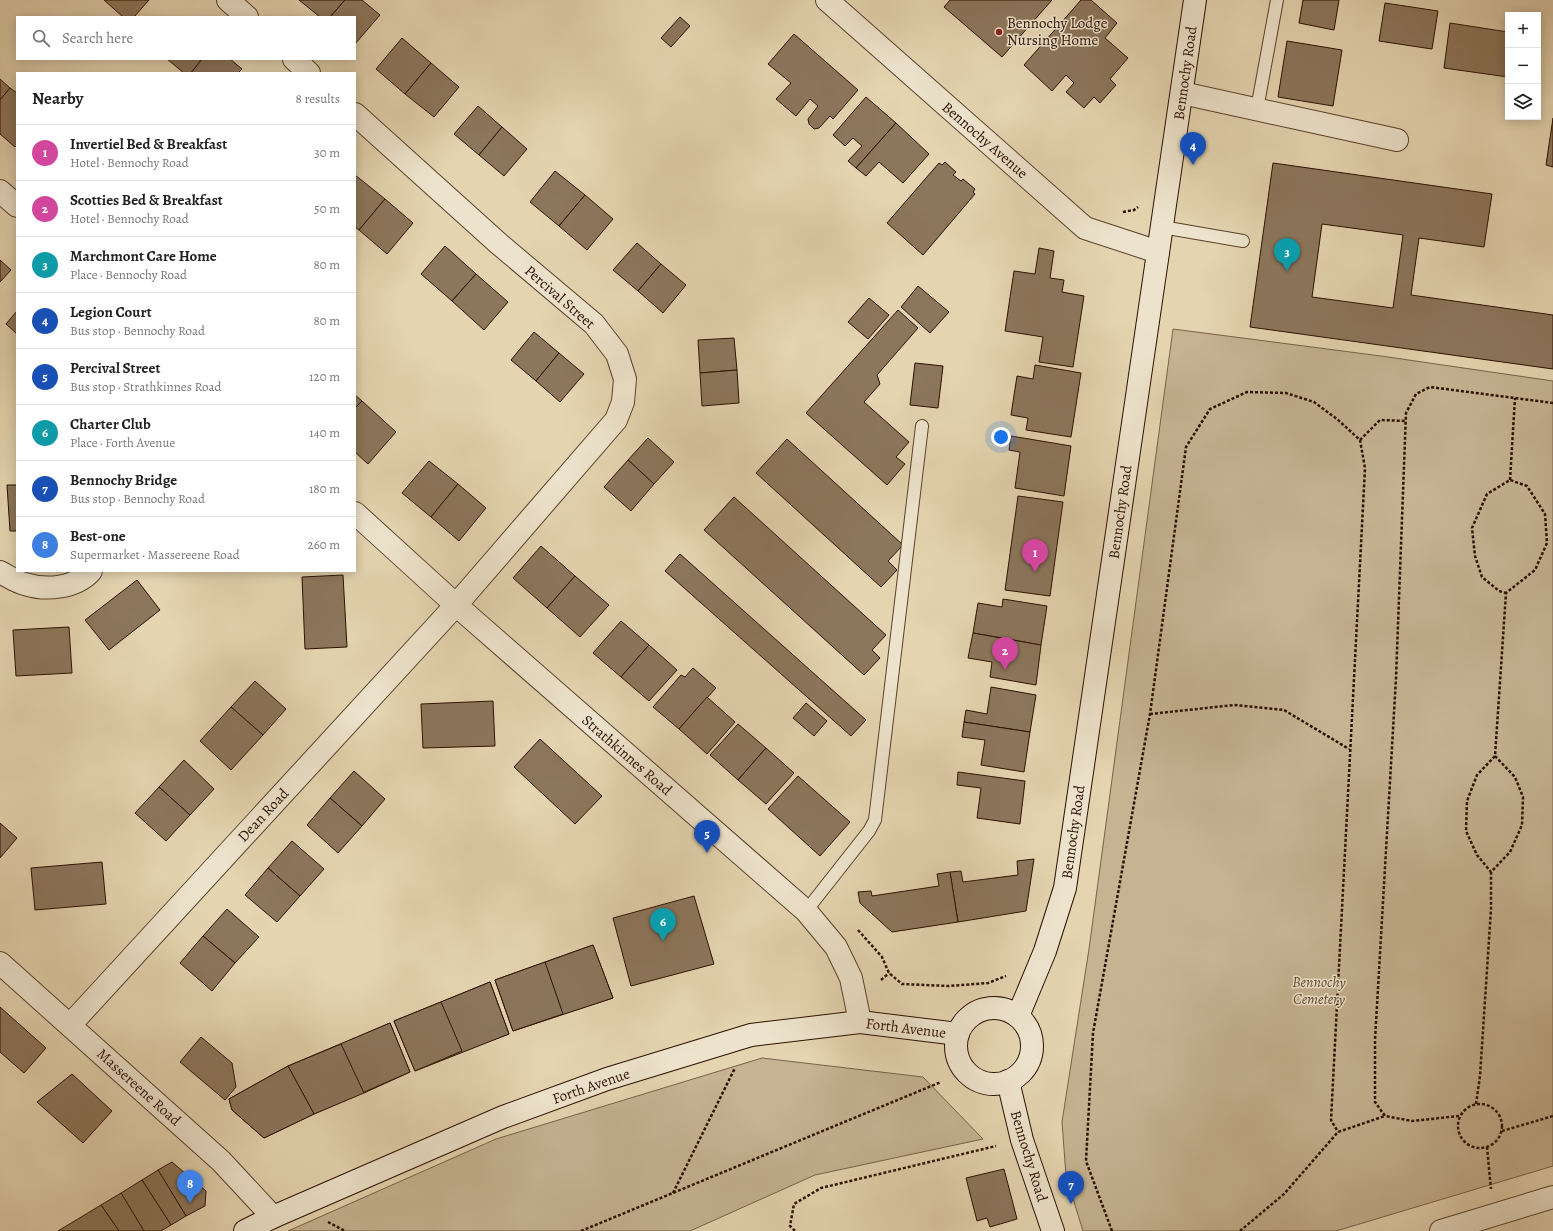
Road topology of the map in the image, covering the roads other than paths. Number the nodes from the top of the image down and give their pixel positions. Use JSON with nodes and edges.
{"nodes":[{"id":1,"x":228,"y":0,"type":"edge"},
{"id":2,"x":827,"y":0,"type":"edge"},
{"id":3,"x":1195,"y":0,"type":"edge"},
{"id":4,"x":1277,"y":0,"type":"edge"},
{"id":5,"x":246,"y":16,"type":"edge"},
{"id":6,"x":295,"y":60,"type":"edge"},
{"id":7,"x":308,"y":72,"type":"edge"},
{"id":8,"x":1182,"y":93,"type":"junction"},
{"id":9,"x":1257,"y":109,"type":"junction"},
{"id":10,"x":356,"y":115,"type":"edge"},
{"id":11,"x":1397,"y":140,"type":"dead end"},
{"id":12,"x":0,"y":191,"type":"edge"},
{"id":13,"x":16,"y":205,"type":"edge"},
{"id":14,"x":1162,"y":227,"type":"junction"},
{"id":15,"x":1243,"y":241,"type":"dead end"},
{"id":16,"x":1158,"y":252,"type":"junction"},
{"id":17,"x":922,"y":426,"type":"dead end"},
{"id":18,"x":356,"y":514,"type":"edge"},
{"id":19,"x":0,"y":572,"type":"edge"},
{"id":20,"x":90,"y":572,"type":"edge"},
{"id":21,"x":456,"y":605,"type":"junction"},
{"id":22,"x":806,"y":911,"type":"junction"},
{"id":23,"x":0,"y":963,"type":"edge"},
{"id":24,"x":1018,"y":1016,"type":"junction"},
{"id":25,"x":860,"y":1022,"type":"junction"},
{"id":26,"x":70,"y":1025,"type":"junction"},
{"id":27,"x":958,"y":1034,"type":"junction"},
{"id":28,"x":1008,"y":1081,"type":"junction"},
{"id":29,"x":1553,"y":1197,"type":"edge"},
{"id":30,"x":273,"y":1217,"type":"junction"},
{"id":31,"x":245,"y":1231,"type":"edge"},
{"id":32,"x":1053,"y":1231,"type":"edge"},
{"id":33,"x":1441,"y":1231,"type":"edge"}],
"edges":[{"from":1,"to":5,"type":"street"},
{"from":2,"to":16,"type":"street","name":"Bennochy Avenue"},
{"from":3,"to":8,"type":"street","name":"Bennochy Road"},
{"from":4,"to":9,"type":"lane"},
{"from":6,"to":7,"type":"street"},
{"from":8,"to":9,"type":"street"},
{"from":8,"to":14,"type":"street","name":"Bennochy Road"},
{"from":9,"to":11,"type":"street"},
{"from":10,"to":21,"type":"street","name":"Percival Street"},
{"from":12,"to":13,"type":"street"},
{"from":14,"to":15,"type":"lane"},
{"from":14,"to":16,"type":"street","name":"Bennochy Road"},
{"from":16,"to":24,"type":"street","name":"Bennochy Road"},
{"from":17,"to":22,"type":"lane"},
{"from":18,"to":21,"type":"street","name":"Strathkinnes Road"},
{"from":19,"to":20,"type":"street"},
{"from":21,"to":22,"type":"street","name":"Strathkinnes Road"},
{"from":21,"to":26,"type":"street","name":"Dean Road"},
{"from":22,"to":25,"type":"street","name":"Strathkinnes Road"},
{"from":23,"to":26,"type":"street","name":"Massereene Road"},
{"from":24,"to":27,"type":"street"},
{"from":24,"to":28,"type":"street"},
{"from":25,"to":27,"type":"street","name":"Forth Avenue"},
{"from":25,"to":30,"type":"street","name":"Forth Avenue"},
{"from":26,"to":30,"type":"street","name":"Massereene Road"},
{"from":27,"to":28,"type":"street"},
{"from":28,"to":32,"type":"street","name":"Bennochy Road"},
{"from":29,"to":33,"type":"street"},
{"from":30,"to":31,"type":"street","name":"Forth Avenue"}]}
